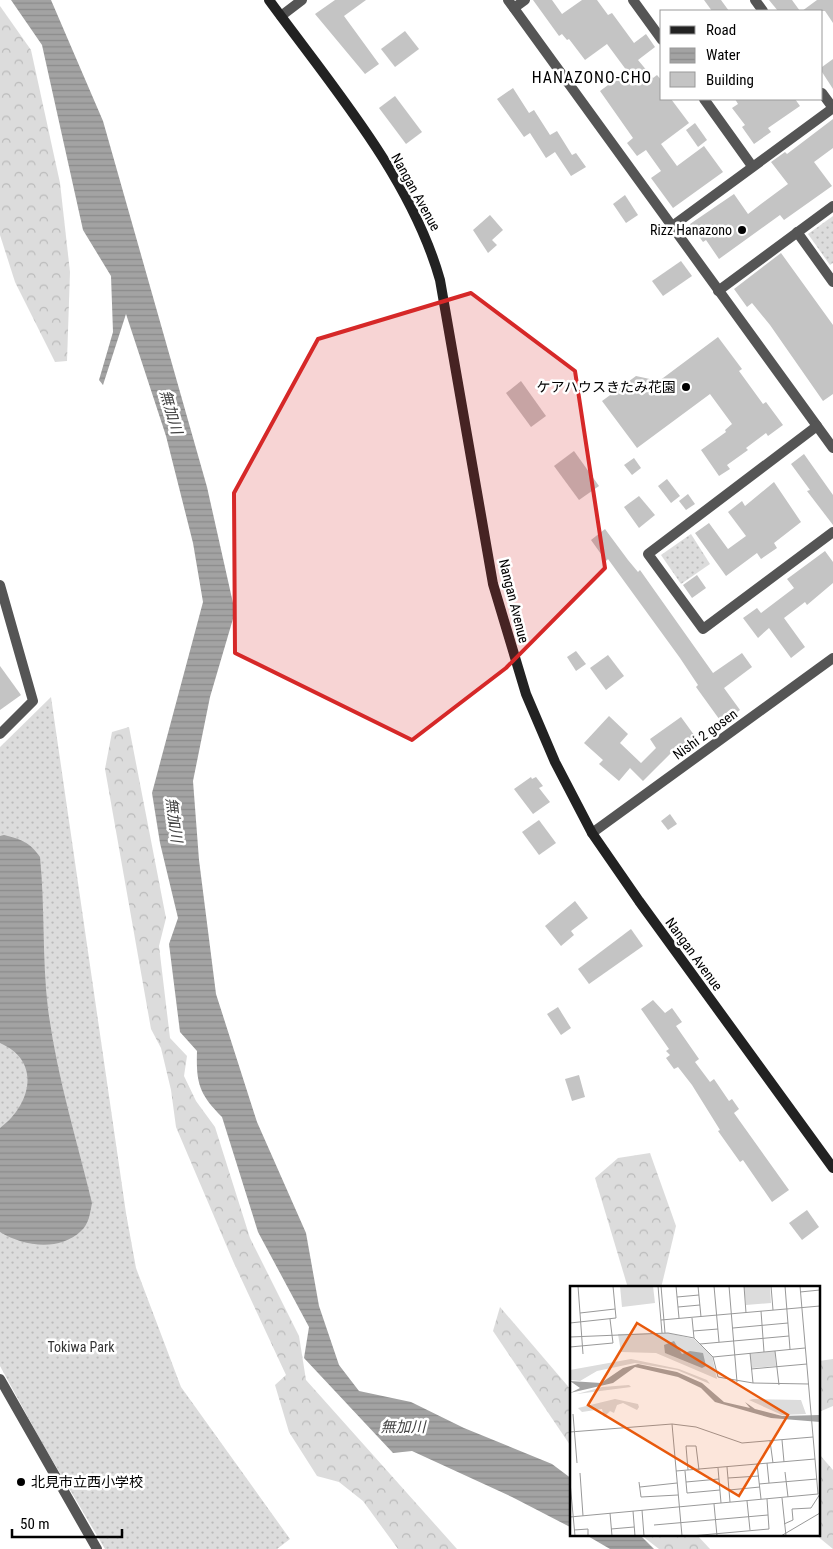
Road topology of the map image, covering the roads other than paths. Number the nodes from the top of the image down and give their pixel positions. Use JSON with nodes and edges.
{"nodes":[{"id":1,"x":269,"y":0,"type":"edge"},
{"id":2,"x":302,"y":0,"type":"edge"},
{"id":3,"x":525,"y":0,"type":"edge"},
{"id":4,"x":633,"y":0,"type":"edge"},
{"id":5,"x":511,"y":4,"type":"edge"},
{"id":6,"x":281,"y":16,"type":"junction"},
{"id":7,"x":660,"y":37,"type":"edge"},
{"id":8,"x":823,"y":94,"type":"edge"},
{"id":9,"x":705,"y":100,"type":"edge"},
{"id":10,"x":833,"y":108,"type":"edge"},
{"id":11,"x":752,"y":166,"type":"junction"},
{"id":12,"x":833,"y":206,"type":"edge"},
{"id":13,"x":671,"y":227,"type":"junction"},
{"id":14,"x":797,"y":232,"type":"junction"},
{"id":15,"x":833,"y":282,"type":"edge"},
{"id":16,"x":718,"y":291,"type":"junction"},
{"id":17,"x":816,"y":426,"type":"junction"},
{"id":18,"x":833,"y":448,"type":"edge"},
{"id":19,"x":833,"y":532,"type":"edge"},
{"id":20,"x":0,"y":585,"type":"edge"},
{"id":21,"x":833,"y":658,"type":"edge"},
{"id":22,"x":0,"y":734,"type":"edge"},
{"id":23,"x":592,"y":833,"type":"junction"},
{"id":24,"x":833,"y":1168,"type":"edge"},
{"id":25,"x":0,"y":1379,"type":"edge"},
{"id":26,"x":97,"y":1549,"type":"edge"}],
"edges":[{"from":1,"to":6,"type":"main road","name":"Nangan Avenue"},
{"from":2,"to":6,"type":"street"},
{"from":3,"to":5,"type":"street"},
{"from":4,"to":7,"type":"street"},
{"from":5,"to":13,"type":"street"},
{"from":6,"to":23,"type":"main road","name":"Nangan Avenue"},
{"from":8,"to":10,"type":"street"},
{"from":9,"to":11,"type":"street"},
{"from":10,"to":11,"type":"street"},
{"from":11,"to":13,"type":"street"},
{"from":12,"to":14,"type":"street"},
{"from":13,"to":16,"type":"street"},
{"from":14,"to":15,"type":"street"},
{"from":14,"to":16,"type":"street"},
{"from":16,"to":17,"type":"street"},
{"from":17,"to":18,"type":"street"},
{"from":17,"to":19,"type":"street"},
{"from":20,"to":22,"type":"street"},
{"from":21,"to":23,"type":"street","name":"Nishi 2 gosen"},
{"from":23,"to":24,"type":"main road","name":"Nangan Avenue"},
{"from":25,"to":26,"type":"street"}]}
